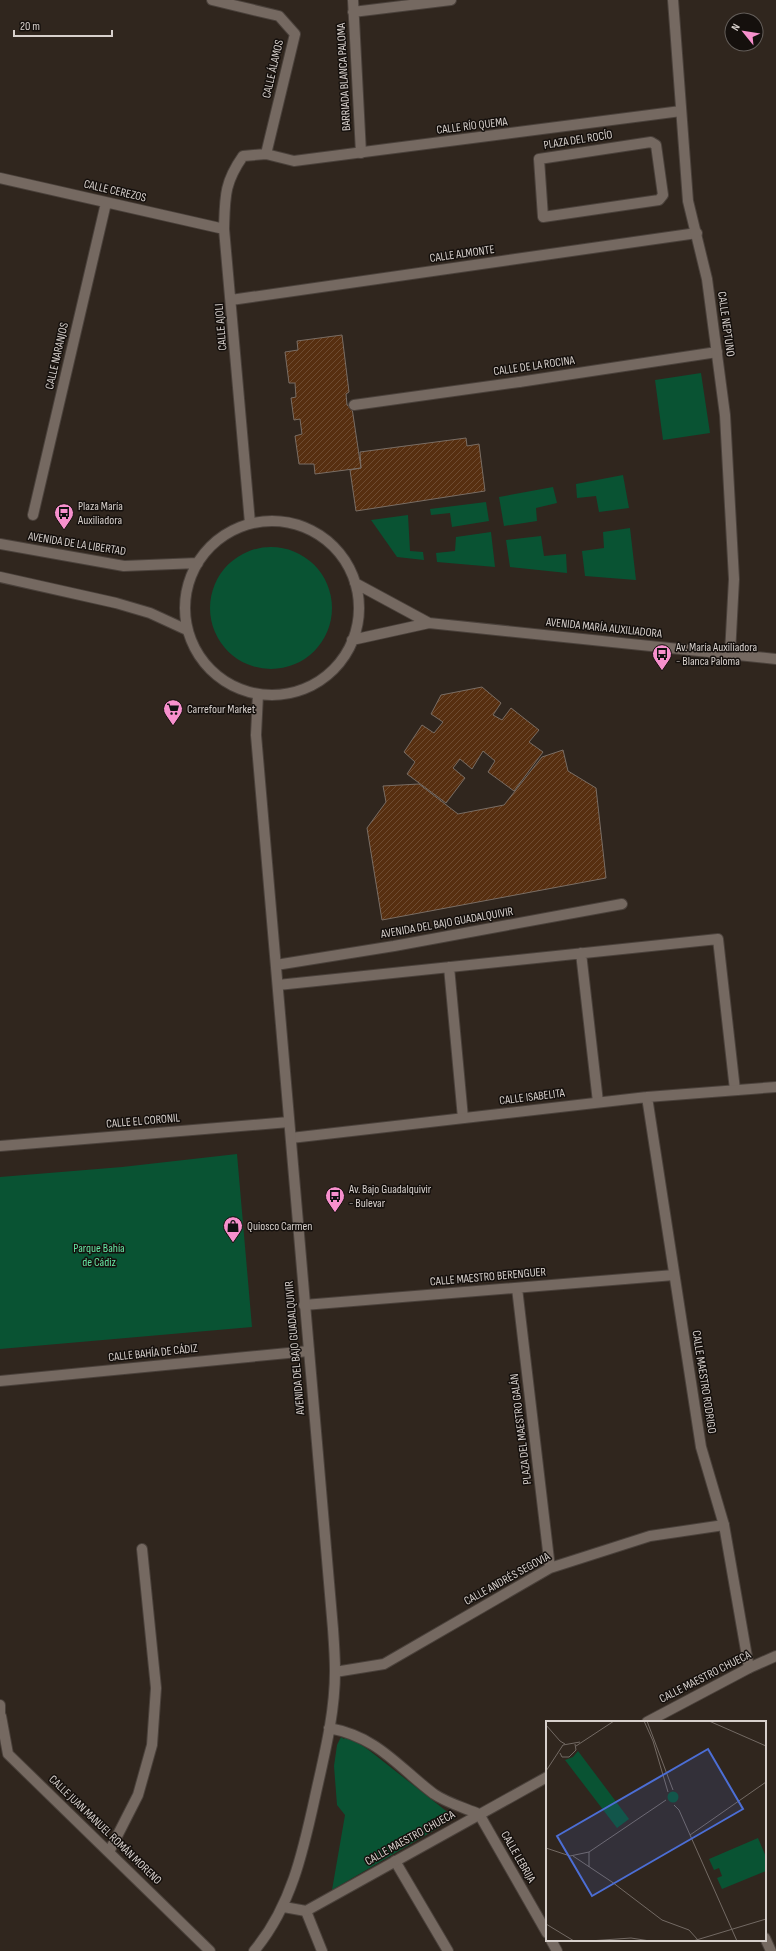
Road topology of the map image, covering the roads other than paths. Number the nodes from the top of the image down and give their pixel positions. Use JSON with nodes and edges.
{"nodes":[{"id":1,"x":212,"y":0,"type":"edge"},
{"id":2,"x":352,"y":0,"type":"edge"},
{"id":3,"x":451,"y":0,"type":"edge"},
{"id":4,"x":673,"y":0,"type":"edge"},
{"id":5,"x":353,"y":12,"type":"junction"},
{"id":6,"x":681,"y":111,"type":"junction"},
{"id":7,"x":361,"y":153,"type":"junction"},
{"id":8,"x":266,"y":154,"type":"junction"},
{"id":9,"x":0,"y":178,"type":"edge"},
{"id":10,"x":664,"y":195,"type":"joint"},
{"id":11,"x":106,"y":203,"type":"junction"},
{"id":12,"x":224,"y":229,"type":"junction"},
{"id":13,"x":697,"y":233,"type":"junction"},
{"id":14,"x":231,"y":300,"type":"junction"},
{"id":15,"x":717,"y":352,"type":"junction"},
{"id":16,"x":354,"y":405,"type":"dead end"},
{"id":17,"x":33,"y":515,"type":"dead end"},
{"id":18,"x":250,"y":524,"type":"junction"},
{"id":19,"x":0,"y":544,"type":"edge"},
{"id":20,"x":198,"y":562,"type":"junction"},
{"id":21,"x":0,"y":577,"type":"edge"},
{"id":22,"x":355,"y":583,"type":"junction"},
{"id":23,"x":429,"y":623,"type":"junction"},
{"id":24,"x":187,"y":630,"type":"junction"},
{"id":25,"x":352,"y":640,"type":"junction"},
{"id":26,"x":730,"y":654,"type":"junction"},
{"id":27,"x":776,"y":659,"type":"edge"},
{"id":28,"x":258,"y":694,"type":"junction"},
{"id":29,"x":622,"y":904,"type":"dead end"},
{"id":30,"x":581,"y":953,"type":"junction"},
{"id":31,"x":276,"y":965,"type":"junction"},
{"id":32,"x":449,"y":967,"type":"junction"},
{"id":33,"x":278,"y":986,"type":"junction"},
{"id":34,"x":776,"y":1087,"type":"edge"},
{"id":35,"x":735,"y":1090,"type":"junction"},
{"id":36,"x":647,"y":1097,"type":"junction"},
{"id":37,"x":598,"y":1102,"type":"junction"},
{"id":38,"x":463,"y":1118,"type":"junction"},
{"id":39,"x":289,"y":1122,"type":"junction"},
{"id":40,"x":291,"y":1138,"type":"junction"},
{"id":41,"x":0,"y":1146,"type":"edge"},
{"id":42,"x":674,"y":1275,"type":"junction"},
{"id":43,"x":517,"y":1288,"type":"junction"},
{"id":44,"x":304,"y":1305,"type":"junction"},
{"id":45,"x":309,"y":1351,"type":"junction"},
{"id":46,"x":0,"y":1381,"type":"edge"},
{"id":47,"x":724,"y":1525,"type":"junction"},
{"id":48,"x":142,"y":1549,"type":"dead end"},
{"id":49,"x":550,"y":1568,"type":"junction"},
{"id":50,"x":776,"y":1656,"type":"edge"},
{"id":51,"x":749,"y":1668,"type":"junction"},
{"id":52,"x":335,"y":1672,"type":"junction"},
{"id":53,"x":0,"y":1705,"type":"edge"},
{"id":54,"x":0,"y":1716,"type":"edge"},
{"id":55,"x":649,"y":1721,"type":"edge"},
{"id":56,"x":330,"y":1728,"type":"junction"},
{"id":57,"x":546,"y":1778,"type":"edge"},
{"id":58,"x":479,"y":1814,"type":"junction"},
{"id":59,"x":109,"y":1852,"type":"junction"},
{"id":60,"x":395,"y":1861,"type":"junction"},
{"id":61,"x":284,"y":1907,"type":"junction"},
{"id":62,"x":306,"y":1911,"type":"junction"},
{"id":63,"x":546,"y":1931,"type":"edge"},
{"id":64,"x":766,"y":1940,"type":"edge"},
{"id":65,"x":552,"y":1941,"type":"edge"},
{"id":66,"x":210,"y":1951,"type":"edge"},
{"id":67,"x":254,"y":1951,"type":"edge"},
{"id":68,"x":322,"y":1951,"type":"edge"},
{"id":69,"x":448,"y":1951,"type":"edge"},
{"id":70,"x":557,"y":1951,"type":"edge"},
{"id":71,"x":771,"y":1951,"type":"edge"}],
"edges":[{"from":1,"to":8,"type":"street","name":"CALLE ÁLAMOS"},
{"from":2,"to":5,"type":"street","name":"BARRIADA BLANCA PALOMA"},
{"from":3,"to":5,"type":"street"},
{"from":4,"to":6,"type":"street","name":"CALLE NEPTUNO"},
{"from":5,"to":7,"type":"street","name":"BARRIADA BLANCA PALOMA"},
{"from":6,"to":7,"type":"street","name":"CALLE RÍO QUEMA"},
{"from":6,"to":13,"type":"street","name":"CALLE NEPTUNO"},
{"from":7,"to":8,"type":"street","name":"CALLE RÍO QUEMA"},
{"from":8,"to":12,"type":"street","name":"CALLE AJOLI"},
{"from":9,"to":11,"type":"street","name":"CALLE CEREZOS"},
{"from":10,"to":10,"type":"street","name":"PLAZA DEL ROCÍO"},
{"from":11,"to":12,"type":"street","name":"CALLE CEREZOS"},
{"from":11,"to":17,"type":"street","name":"CALLE NARANJOS"},
{"from":12,"to":14,"type":"street","name":"CALLE AJOLI"},
{"from":13,"to":14,"type":"street","name":"CALLE ALMONTE"},
{"from":13,"to":15,"type":"street","name":"CALLE NEPTUNO"},
{"from":14,"to":18,"type":"street","name":"CALLE AJOLI"},
{"from":15,"to":16,"type":"street","name":"CALLE DE LA ROCINA"},
{"from":15,"to":26,"type":"street","name":"CALLE NEPTUNO"},
{"from":18,"to":20,"type":"street"},
{"from":18,"to":22,"type":"street"},
{"from":19,"to":20,"type":"street","name":"AVENIDA DE LA LIBERTAD"},
{"from":20,"to":24,"type":"street"},
{"from":21,"to":24,"type":"street"},
{"from":22,"to":23,"type":"street","name":"AVENIDA MARÍA AUXILIADORA"},
{"from":22,"to":25,"type":"street"},
{"from":23,"to":25,"type":"street","name":"AVENIDA MARÍA AUXILIADORA"},
{"from":23,"to":26,"type":"street","name":"AVENIDA MARÍA AUXILIADORA"},
{"from":24,"to":28,"type":"street"},
{"from":25,"to":28,"type":"street"},
{"from":26,"to":27,"type":"street","name":"AVENIDA MARÍA AUXILIADORA"},
{"from":28,"to":31,"type":"street","name":"AVENIDA DEL BAJO GUADALQUIVIR"},
{"from":29,"to":31,"type":"street","name":"AVENIDA DEL BAJO GUADALQUIVIR"},
{"from":30,"to":32,"type":"street"},
{"from":30,"to":35,"type":"street"},
{"from":30,"to":37,"type":"street"},
{"from":31,"to":33,"type":"street","name":"AVENIDA DEL BAJO GUADALQUIVIR"},
{"from":32,"to":33,"type":"street"},
{"from":32,"to":38,"type":"street"},
{"from":33,"to":39,"type":"street","name":"AVENIDA DEL BAJO GUADALQUIVIR"},
{"from":34,"to":35,"type":"street","name":"CALLE ISABELITA"},
{"from":35,"to":36,"type":"street","name":"CALLE ISABELITA"},
{"from":36,"to":37,"type":"street","name":"CALLE ISABELITA"},
{"from":36,"to":42,"type":"street","name":"CALLE MAESTRO RODRIGO"},
{"from":37,"to":38,"type":"street","name":"CALLE ISABELITA"},
{"from":38,"to":40,"type":"street","name":"CALLE ISABELITA"},
{"from":39,"to":40,"type":"street","name":"AVENIDA DEL BAJO GUADALQUIVIR"},
{"from":39,"to":41,"type":"street","name":"CALLE EL CORONIL"},
{"from":40,"to":44,"type":"street","name":"AVENIDA DEL BAJO GUADALQUIVIR"},
{"from":42,"to":43,"type":"street","name":"CALLE MAESTRO BERENGUER"},
{"from":42,"to":47,"type":"street","name":"CALLE MAESTRO RODRIGO"},
{"from":43,"to":44,"type":"street","name":"CALLE MAESTRO BERENGUER"},
{"from":43,"to":49,"type":"street","name":"PLAZA DEL MAESTRO GALÁN"},
{"from":44,"to":45,"type":"street","name":"AVENIDA DEL BAJO GUADALQUIVIR"},
{"from":45,"to":46,"type":"street","name":"CALLE BAHÍA DE CÁDIZ"},
{"from":45,"to":52,"type":"street","name":"AVENIDA DEL BAJO GUADALQUIVIR"},
{"from":47,"to":49,"type":"street","name":"CALLE ANDRÉS SEGOVIA"},
{"from":47,"to":51,"type":"street","name":"CALLE MAESTRO RODRIGO"},
{"from":48,"to":59,"type":"street"},
{"from":49,"to":52,"type":"street","name":"CALLE ANDRÉS SEGOVIA"},
{"from":50,"to":51,"type":"street","name":"CALLE MAESTRO CHUECA"},
{"from":51,"to":55,"type":"street","name":"CALLE MAESTRO CHUECA"},
{"from":52,"to":56,"type":"street","name":"AVENIDA DEL BAJO GUADALQUIVIR"},
{"from":53,"to":54,"type":"street","name":"CALLE JUAN MANUEL ROMÁN MORENO"},
{"from":54,"to":59,"type":"street","name":"CALLE JUAN MANUEL ROMÁN MORENO"},
{"from":56,"to":58,"type":"street"},
{"from":56,"to":61,"type":"street","name":"AVENIDA DEL BAJO GUADALQUIVIR"},
{"from":57,"to":58,"type":"street","name":"CALLE MAESTRO CHUECA"},
{"from":58,"to":60,"type":"street","name":"CALLE MAESTRO CHUECA"},
{"from":58,"to":63,"type":"street","name":"CALLE LEBRIJA"},
{"from":59,"to":66,"type":"street","name":"CALLE JUAN MANUEL ROMÁN MORENO"},
{"from":60,"to":62,"type":"street","name":"CALLE MAESTRO CHUECA"},
{"from":60,"to":69,"type":"street"},
{"from":61,"to":62,"type":"street"},
{"from":61,"to":67,"type":"street","name":"AVENIDA DEL BAJO GUADALQUIVIR"},
{"from":62,"to":68,"type":"street"},
{"from":64,"to":71,"type":"street"},
{"from":65,"to":70,"type":"street"}]}
